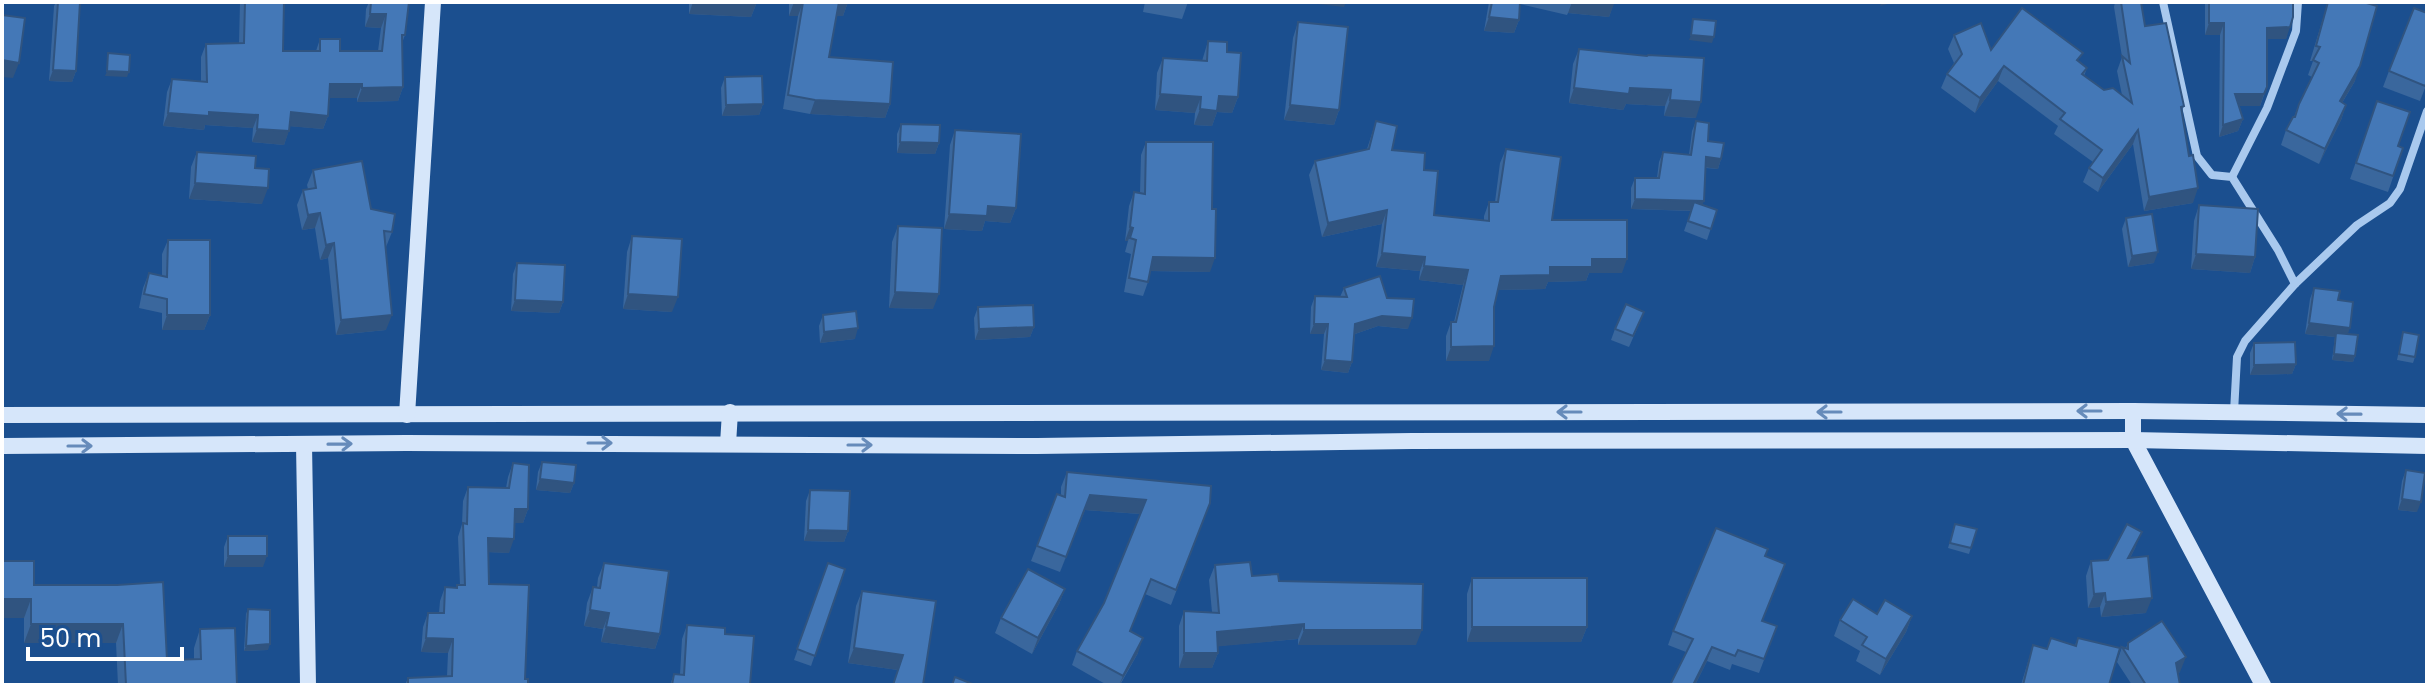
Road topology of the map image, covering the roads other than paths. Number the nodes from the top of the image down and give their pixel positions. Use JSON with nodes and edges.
{"nodes":[{"id":1,"x":433,"y":2,"type":"edge"},
{"id":2,"x":2163,"y":2,"type":"edge"},
{"id":3,"x":2298,"y":2,"type":"edge"},
{"id":4,"x":2427,"y":111,"type":"edge"},
{"id":5,"x":2232,"y":177,"type":"junction"},
{"id":6,"x":2295,"y":284,"type":"junction"},
{"id":7,"x":2133,"y":411,"type":"junction"},
{"id":8,"x":730,"y":412,"type":"junction"},
{"id":9,"x":2234,"y":412,"type":"junction"},
{"id":10,"x":2,"y":415,"type":"edge"},
{"id":11,"x":407,"y":415,"type":"junction"},
{"id":12,"x":2427,"y":415,"type":"edge"},
{"id":13,"x":2133,"y":440,"type":"junction"},
{"id":14,"x":304,"y":444,"type":"junction"},
{"id":15,"x":728,"y":444,"type":"junction"},
{"id":16,"x":2,"y":446,"type":"edge"},
{"id":17,"x":2427,"y":446,"type":"edge"},
{"id":18,"x":308,"y":685,"type":"edge"},
{"id":19,"x":2263,"y":685,"type":"edge"}],
"edges":[{"from":1,"to":11,"type":"street"},
{"from":2,"to":5,"type":"street"},
{"from":3,"to":5,"type":"street"},
{"from":4,"to":6,"type":"street"},
{"from":5,"to":6,"type":"street"},
{"from":6,"to":9,"type":"street"},
{"from":7,"to":8,"type":"street","one_way":true},
{"from":7,"to":9,"type":"street"},
{"from":7,"to":13,"type":"street"},
{"from":8,"to":11,"type":"street"},
{"from":8,"to":15,"type":"street"},
{"from":12,"to":9,"type":"street","one_way":true},
{"from":10,"to":11,"type":"street"},
{"from":15,"to":13,"type":"street","one_way":true},
{"from":13,"to":17,"type":"street"},
{"from":13,"to":19,"type":"street"},
{"from":14,"to":15,"type":"street","one_way":true},
{"from":16,"to":14,"type":"street","one_way":true},
{"from":14,"to":18,"type":"street"}]}
